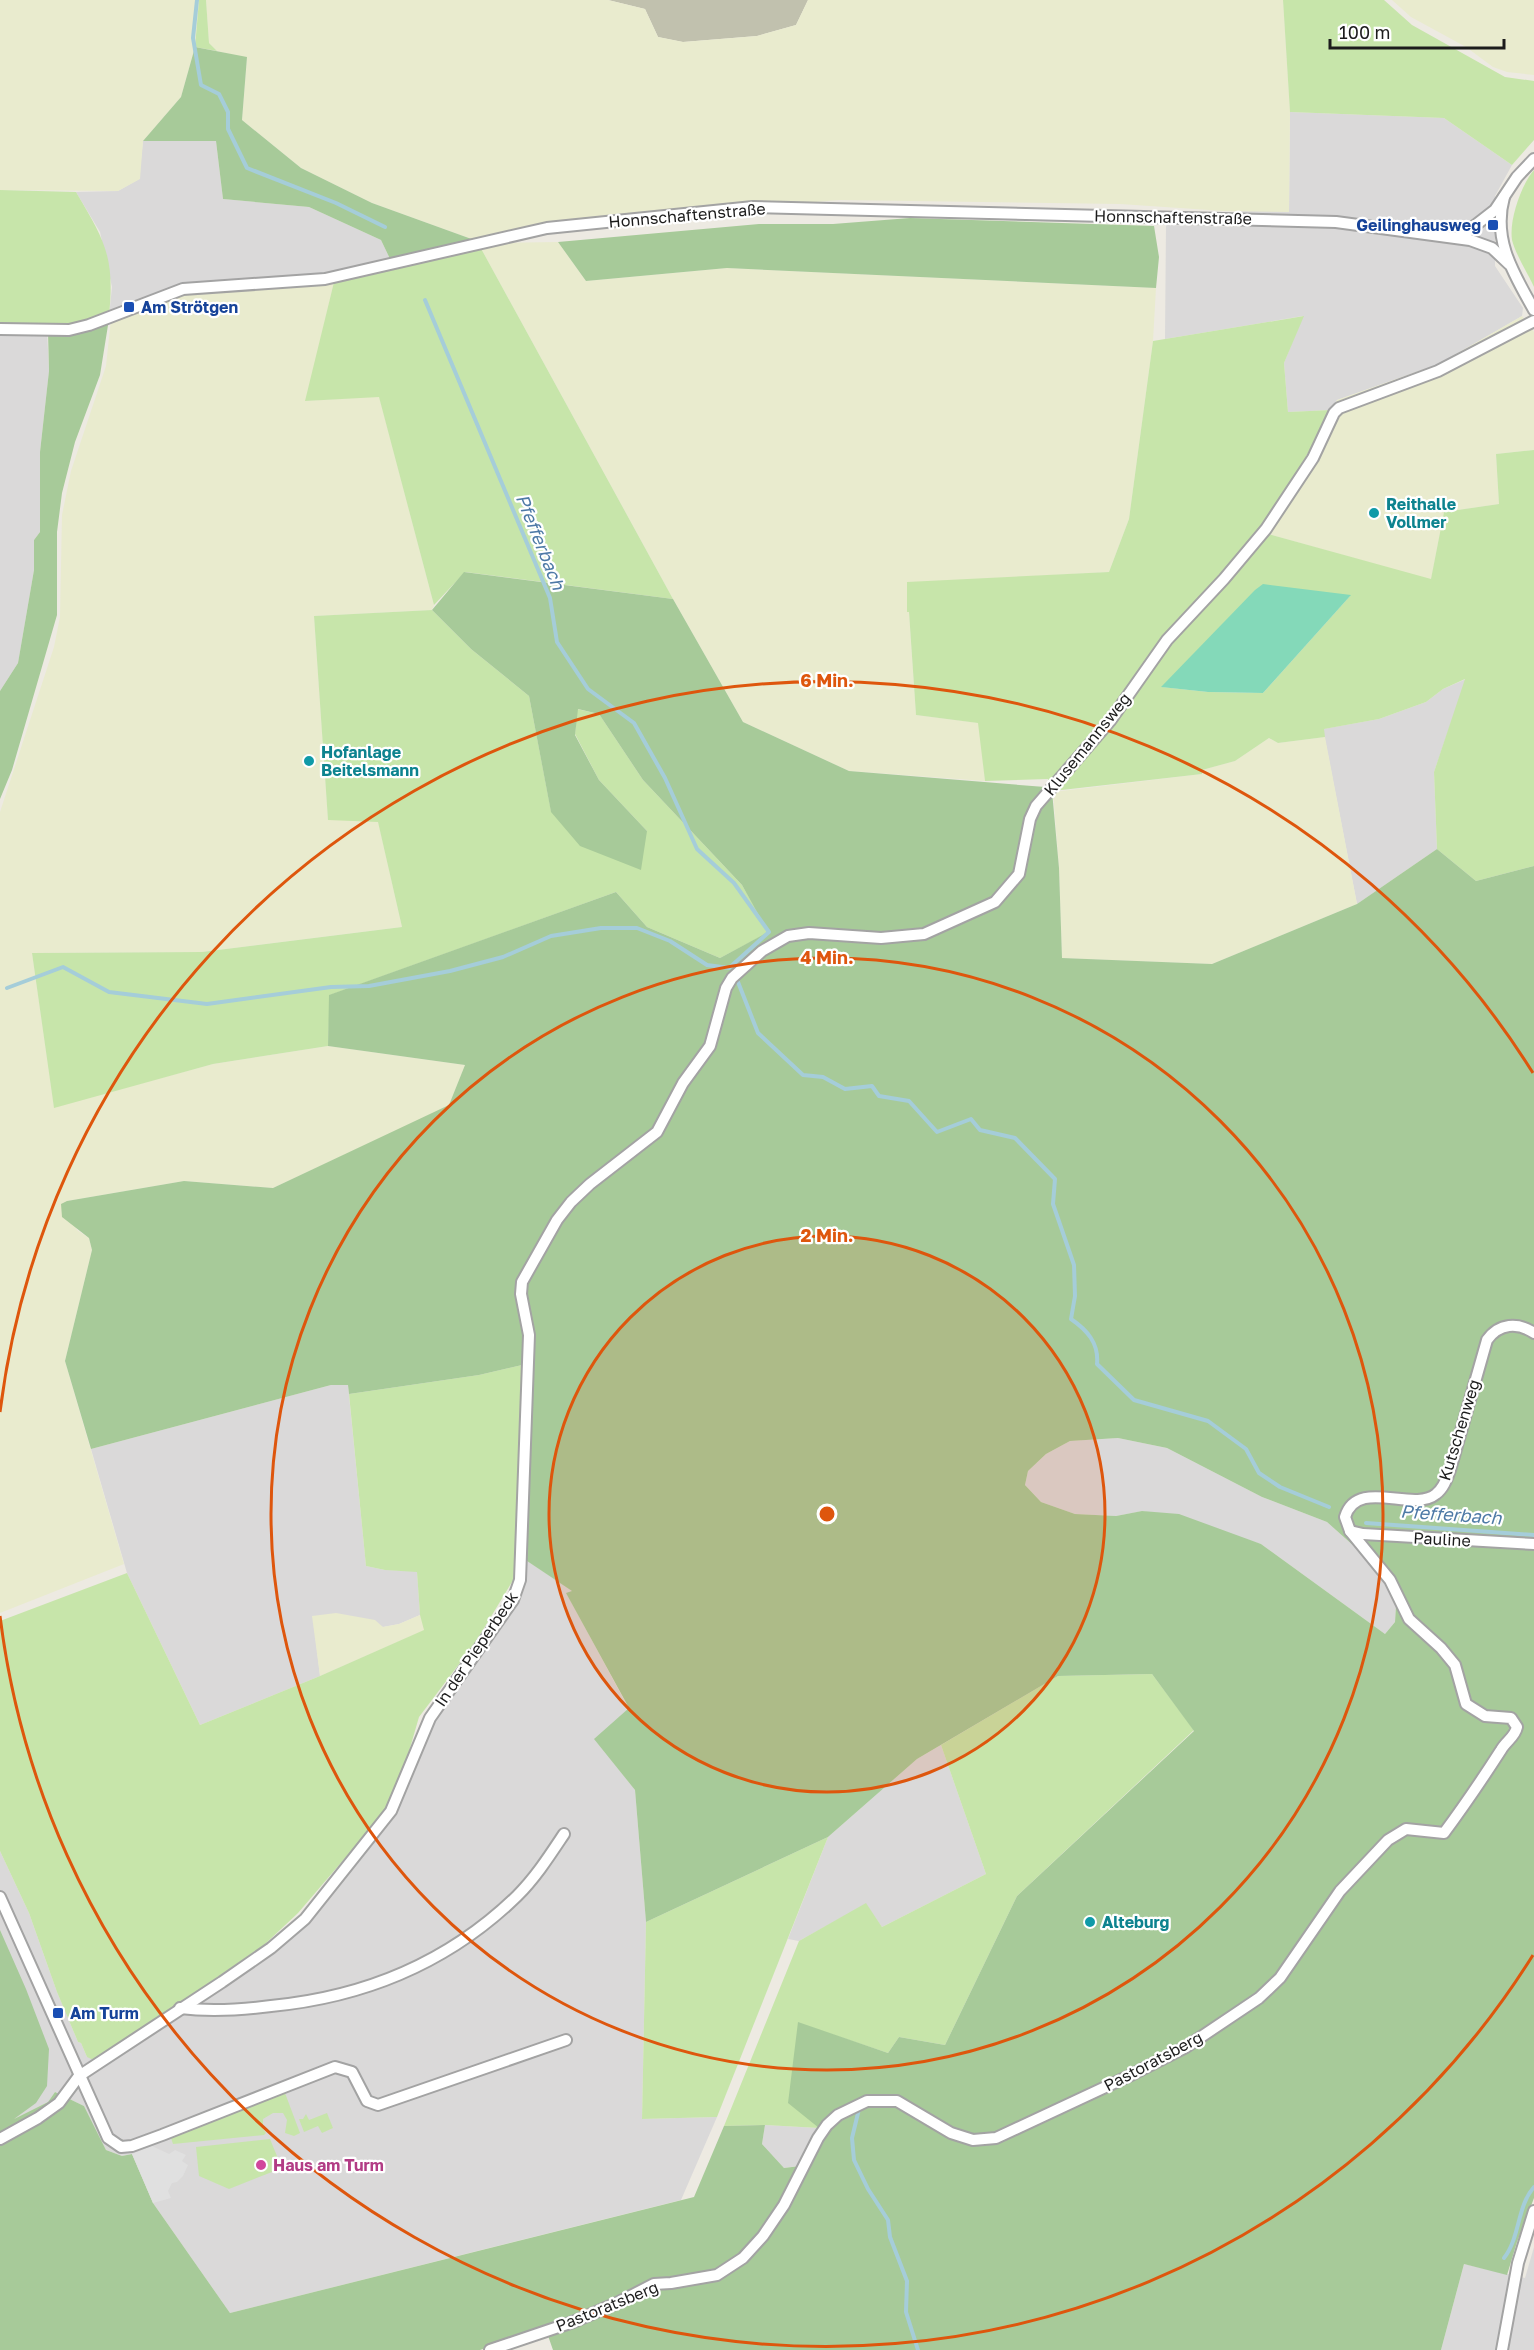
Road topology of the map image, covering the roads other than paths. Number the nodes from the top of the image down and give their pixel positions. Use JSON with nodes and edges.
{"nodes":[{"id":1,"x":1534,"y":159,"type":"edge"},
{"id":2,"x":1504,"y":197,"type":"junction"},
{"id":3,"x":1459,"y":238,"type":"junction"},
{"id":4,"x":1509,"y":264,"type":"junction"},
{"id":5,"x":1534,"y":310,"type":"edge"},
{"id":6,"x":1534,"y":321,"type":"edge"},
{"id":7,"x":0,"y":329,"type":"edge"},
{"id":8,"x":663,"y":1124,"type":"joint"},
{"id":9,"x":1534,"y":1333,"type":"edge"},
{"id":10,"x":1350,"y":1531,"type":"junction"},
{"id":11,"x":1534,"y":1544,"type":"edge"},
{"id":12,"x":564,"y":1834,"type":"dead end"},
{"id":13,"x":0,"y":1897,"type":"edge"},
{"id":14,"x":180,"y":2008,"type":"junction"},
{"id":15,"x":566,"y":2040,"type":"dead end"},
{"id":16,"x":79,"y":2076,"type":"junction"},
{"id":17,"x":0,"y":2139,"type":"edge"},
{"id":18,"x":1534,"y":2211,"type":"edge"},
{"id":19,"x":490,"y":2350,"type":"edge"},
{"id":20,"x":1502,"y":2350,"type":"edge"}],
"edges":[{"from":1,"to":2,"type":"street"},
{"from":2,"to":3,"type":"street"},
{"from":2,"to":4,"type":"street"},
{"from":3,"to":4,"type":"street","name":"Honnschaftenstraße"},
{"from":3,"to":7,"type":"street","name":"Honnschaftenstraße"},
{"from":4,"to":5,"type":"street"},
{"from":6,"to":8,"type":"street","name":"Klusemannsweg"},
{"from":8,"to":14,"type":"street","name":"In der Pieperbeck"},
{"from":9,"to":10,"type":"street","name":"Kutschenweg"},
{"from":10,"to":11,"type":"street","name":"Pauline"},
{"from":10,"to":19,"type":"street","name":"Pastoratsberg"},
{"from":12,"to":14,"type":"street"},
{"from":13,"to":16,"type":"street"},
{"from":14,"to":16,"type":"street","name":"In der Pieperbeck"},
{"from":15,"to":16,"type":"street"},
{"from":16,"to":17,"type":"street","name":"In der Pieperbeck"},
{"from":18,"to":20,"type":"street"}]}
